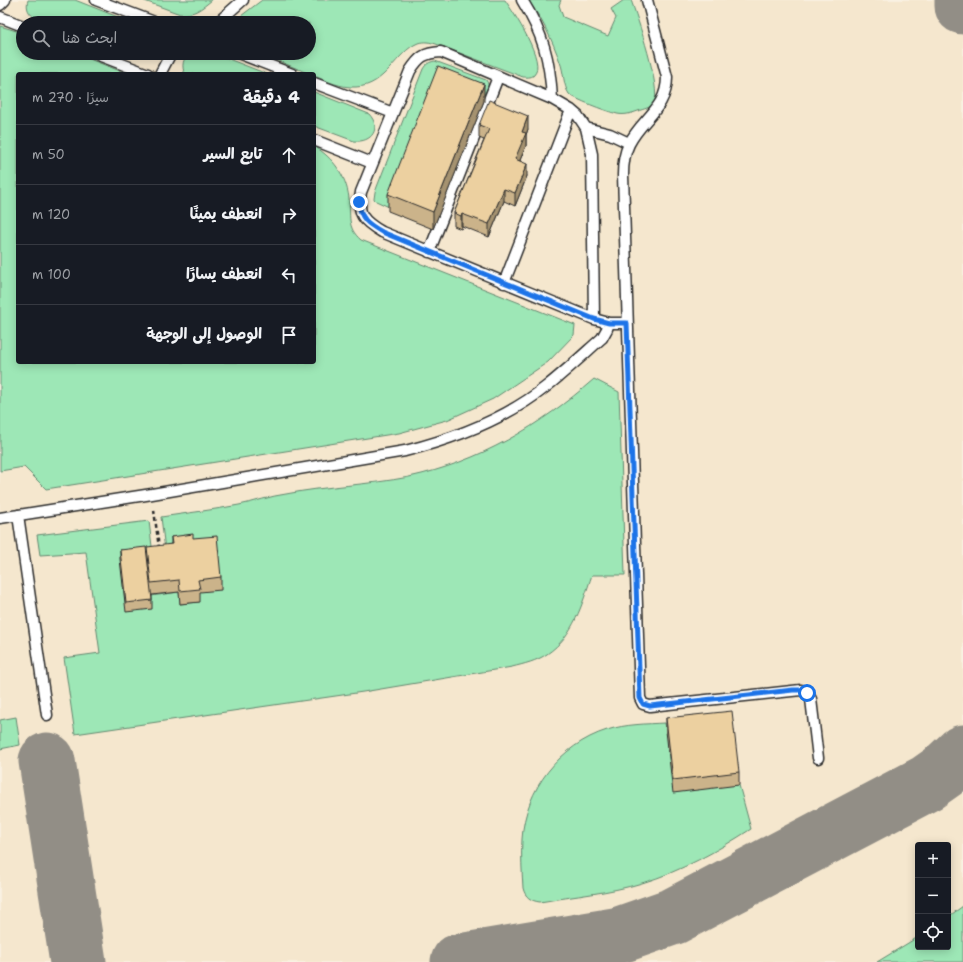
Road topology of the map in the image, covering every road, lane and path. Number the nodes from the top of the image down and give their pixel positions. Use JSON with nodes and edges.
{"nodes":[{"id":1,"x":5,"y":0,"type":"edge"},
{"id":2,"x":96,"y":0,"type":"edge"},
{"id":3,"x":243,"y":0,"type":"edge"},
{"id":4,"x":522,"y":0,"type":"edge"},
{"id":5,"x":647,"y":0,"type":"edge"},
{"id":6,"x":0,"y":5,"type":"edge"},
{"id":7,"x":138,"y":16,"type":"edge"},
{"id":8,"x":225,"y":16,"type":"edge"},
{"id":9,"x":0,"y":17,"type":"edge"},
{"id":10,"x":16,"y":23,"type":"edge"},
{"id":11,"x":111,"y":60,"type":"edge"},
{"id":12,"x":167,"y":60,"type":"edge"},
{"id":13,"x":256,"y":60,"type":"edge"},
{"id":14,"x":143,"y":72,"type":"edge"},
{"id":15,"x":161,"y":72,"type":"edge"},
{"id":16,"x":287,"y":72,"type":"edge"},
{"id":17,"x":498,"y":77,"type":"junction"},
{"id":18,"x":316,"y":84,"type":"edge"},
{"id":19,"x":552,"y":99,"type":"junction"},
{"id":20,"x":571,"y":110,"type":"junction"},
{"id":21,"x":392,"y":113,"type":"junction"},
{"id":22,"x":586,"y":128,"type":"junction"},
{"id":23,"x":316,"y":141,"type":"edge"},
{"id":24,"x":629,"y":143,"type":"junction"},
{"id":25,"x":372,"y":163,"type":"junction"},
{"id":26,"x":429,"y":252,"type":"junction"},
{"id":27,"x":504,"y":283,"type":"junction"},
{"id":28,"x":594,"y":319,"type":"junction"},
{"id":29,"x":609,"y":323,"type":"junction"},
{"id":30,"x":627,"y":323,"type":"junction"},
{"id":31,"x":152,"y":494,"type":"junction"},
{"id":32,"x":18,"y":515,"type":"junction"},
{"id":33,"x":0,"y":518,"type":"edge"},
{"id":34,"x":160,"y":553,"type":"edge"},
{"id":35,"x":47,"y":715,"type":"dead end"},
{"id":36,"x":818,"y":758,"type":"dead end"}],
"edges":[{"from":1,"to":6,"type":"lane"},
{"from":2,"to":7,"type":"lane"},
{"from":3,"to":8,"type":"lane"},
{"from":4,"to":19,"type":"lane"},
{"from":5,"to":24,"type":"lane"},
{"from":9,"to":10,"type":"lane"},
{"from":11,"to":14,"type":"lane"},
{"from":12,"to":15,"type":"lane"},
{"from":13,"to":16,"type":"lane"},
{"from":17,"to":19,"type":"lane"},
{"from":17,"to":21,"type":"lane"},
{"from":17,"to":26,"type":"lane"},
{"from":18,"to":21,"type":"lane"},
{"from":19,"to":20,"type":"lane"},
{"from":20,"to":22,"type":"lane"},
{"from":20,"to":27,"type":"lane"},
{"from":21,"to":25,"type":"lane"},
{"from":22,"to":24,"type":"lane"},
{"from":22,"to":28,"type":"lane"},
{"from":23,"to":25,"type":"lane"},
{"from":24,"to":30,"type":"lane"},
{"from":25,"to":26,"type":"lane"},
{"from":26,"to":27,"type":"lane"},
{"from":27,"to":28,"type":"lane"},
{"from":28,"to":29,"type":"lane"},
{"from":29,"to":30,"type":"lane"},
{"from":29,"to":31,"type":"lane"},
{"from":30,"to":36,"type":"lane"},
{"from":31,"to":32,"type":"lane"},
{"from":31,"to":34,"type":"path"},
{"from":32,"to":33,"type":"lane"},
{"from":32,"to":35,"type":"lane"}]}
